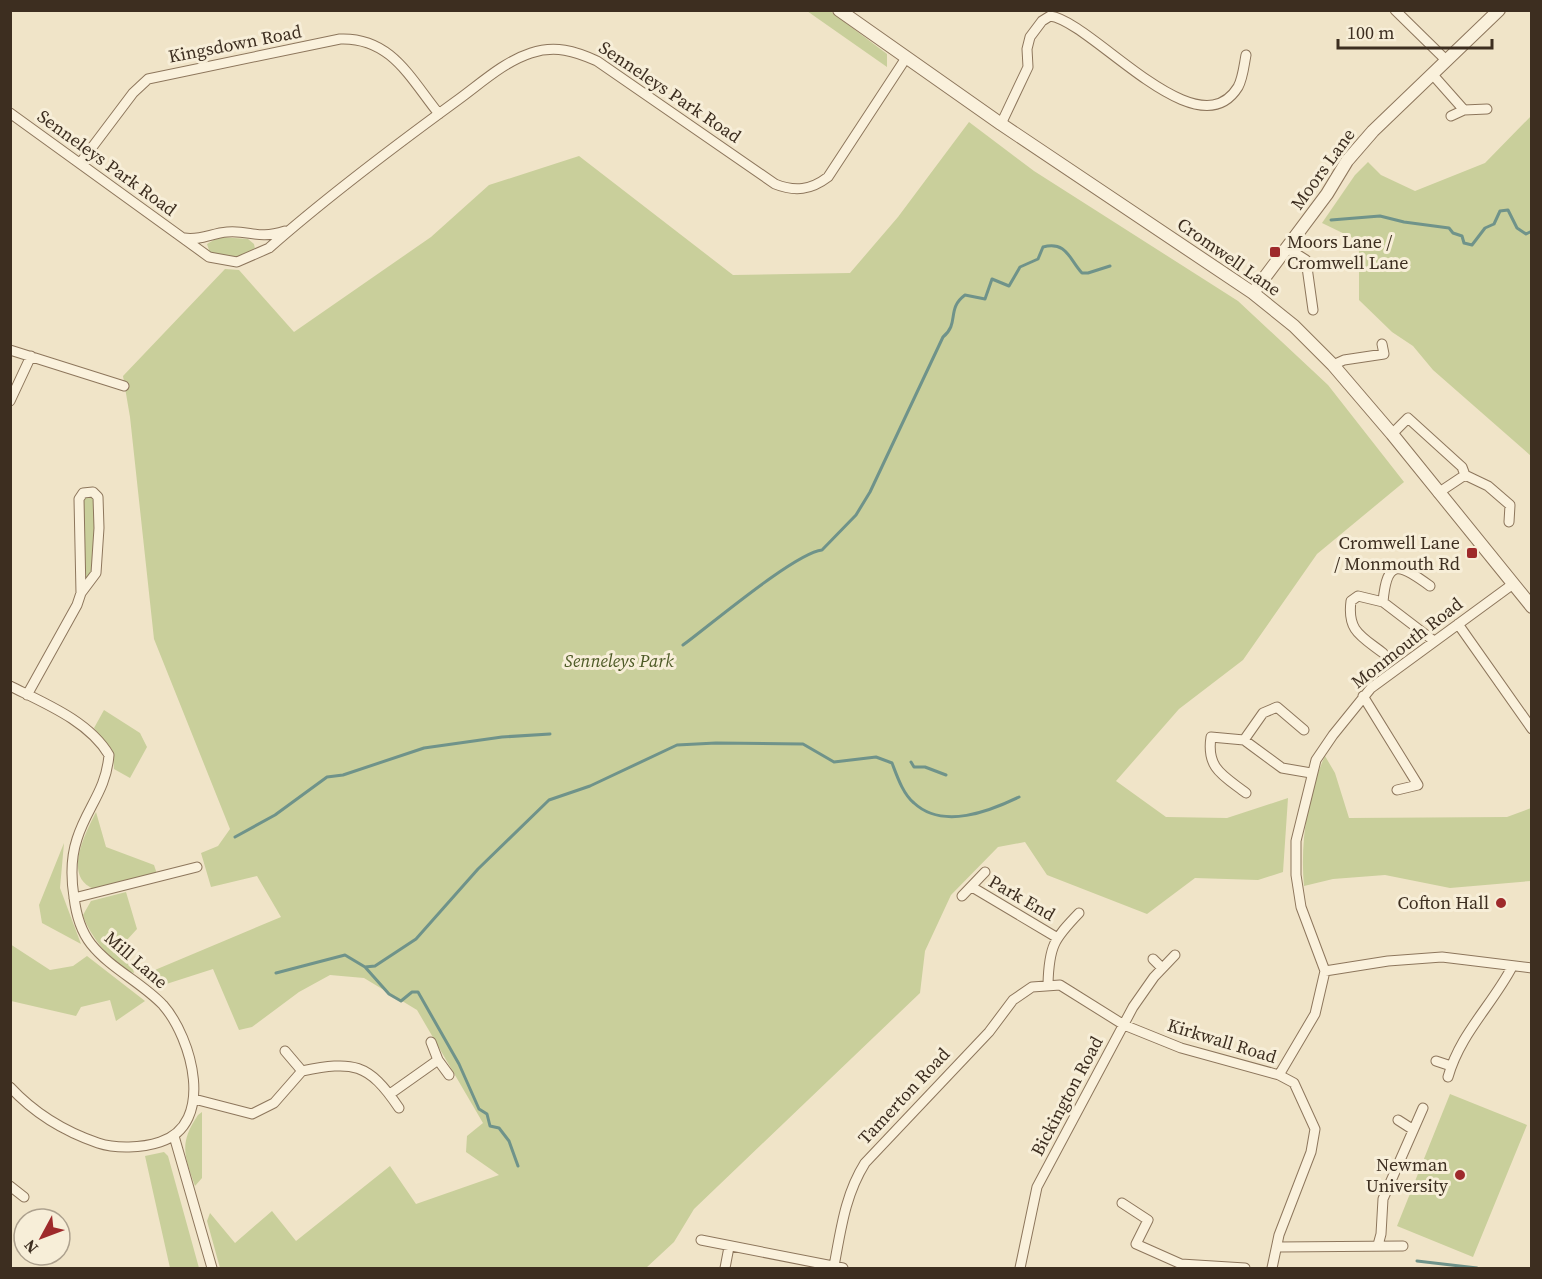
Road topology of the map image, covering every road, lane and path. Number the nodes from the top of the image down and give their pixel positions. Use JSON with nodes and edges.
{"nodes":[{"id":1,"x":839,"y":10,"type":"edge"},
{"id":2,"x":1395,"y":10,"type":"edge"},
{"id":3,"x":1499,"y":10,"type":"edge"},
{"id":4,"x":1246,"y":55,"type":"dead end"},
{"id":5,"x":906,"y":58,"type":"junction"},
{"id":6,"x":1447,"y":61,"type":"junction"},
{"id":7,"x":1433,"y":75,"type":"junction"},
{"id":8,"x":1487,"y":109,"type":"dead end"},
{"id":9,"x":1464,"y":110,"type":"junction"},
{"id":10,"x":10,"y":113,"type":"edge"},
{"id":11,"x":439,"y":114,"type":"junction"},
{"id":12,"x":1451,"y":116,"type":"dead end"},
{"id":13,"x":1001,"y":124,"type":"junction"},
{"id":14,"x":81,"y":162,"type":"junction"},
{"id":15,"x":290,"y":229,"type":"junction"},
{"id":16,"x":183,"y":238,"type":"junction"},
{"id":17,"x":1287,"y":248,"type":"junction"},
{"id":18,"x":1253,"y":293,"type":"junction"},
{"id":19,"x":1314,"y":310,"type":"dead end"},
{"id":20,"x":1382,"y":344,"type":"dead end"},
{"id":21,"x":10,"y":350,"type":"edge"},
{"id":22,"x":31,"y":356,"type":"junction"},
{"id":23,"x":1333,"y":365,"type":"junction"},
{"id":24,"x":124,"y":386,"type":"dead end"},
{"id":25,"x":10,"y":401,"type":"edge"},
{"id":26,"x":1392,"y":434,"type":"junction"},
{"id":27,"x":1465,"y":475,"type":"junction"},
{"id":28,"x":1438,"y":493,"type":"junction"},
{"id":29,"x":1509,"y":522,"type":"dead end"},
{"id":30,"x":1513,"y":584,"type":"junction"},
{"id":31,"x":1430,"y":586,"type":"dead end"},
{"id":32,"x":81,"y":593,"type":"junction"},
{"id":33,"x":1383,"y":602,"type":"junction"},
{"id":34,"x":1532,"y":607,"type":"edge"},
{"id":35,"x":1458,"y":624,"type":"junction"},
{"id":36,"x":1434,"y":641,"type":"junction"},
{"id":37,"x":1383,"y":653,"type":"dead end"},
{"id":38,"x":10,"y":686,"type":"edge"},
{"id":39,"x":27,"y":694,"type":"junction"},
{"id":40,"x":1363,"y":696,"type":"junction"},
{"id":41,"x":1532,"y":729,"type":"edge"},
{"id":42,"x":1304,"y":730,"type":"dead end"},
{"id":43,"x":1244,"y":740,"type":"junction"},
{"id":44,"x":1311,"y":773,"type":"junction"},
{"id":45,"x":1397,"y":790,"type":"dead end"},
{"id":46,"x":1246,"y":793,"type":"dead end"},
{"id":47,"x":197,"y":867,"type":"dead end"},
{"id":48,"x":985,"y":872,"type":"dead end"},
{"id":49,"x":972,"y":887,"type":"junction"},
{"id":50,"x":962,"y":896,"type":"dead end"},
{"id":51,"x":74,"y":898,"type":"junction"},
{"id":52,"x":1079,"y":913,"type":"dead end"},
{"id":53,"x":1056,"y":937,"type":"junction"},
{"id":54,"x":1175,"y":956,"type":"dead end"},
{"id":55,"x":1153,"y":959,"type":"dead end"},
{"id":56,"x":1512,"y":966,"type":"junction"},
{"id":57,"x":1162,"y":968,"type":"junction"},
{"id":58,"x":1532,"y":968,"type":"edge"},
{"id":59,"x":1325,"y":971,"type":"junction"},
{"id":60,"x":1048,"y":984,"type":"junction"},
{"id":61,"x":1124,"y":1025,"type":"junction"},
{"id":62,"x":431,"y":1042,"type":"dead end"},
{"id":63,"x":285,"y":1051,"type":"dead end"},
{"id":64,"x":438,"y":1059,"type":"junction"},
{"id":65,"x":1436,"y":1061,"type":"dead end"},
{"id":66,"x":1451,"y":1066,"type":"junction"},
{"id":67,"x":302,"y":1071,"type":"junction"},
{"id":68,"x":449,"y":1075,"type":"dead end"},
{"id":69,"x":1279,"y":1075,"type":"junction"},
{"id":70,"x":1448,"y":1077,"type":"dead end"},
{"id":71,"x":10,"y":1088,"type":"edge"},
{"id":72,"x":390,"y":1094,"type":"junction"},
{"id":73,"x":194,"y":1099,"type":"junction"},
{"id":74,"x":399,"y":1108,"type":"dead end"},
{"id":75,"x":1423,"y":1108,"type":"dead end"},
{"id":76,"x":1398,"y":1120,"type":"dead end"},
{"id":77,"x":1412,"y":1129,"type":"junction"},
{"id":78,"x":174,"y":1136,"type":"junction"},
{"id":79,"x":10,"y":1186,"type":"edge"},
{"id":80,"x":24,"y":1197,"type":"dead end"},
{"id":81,"x":1122,"y":1203,"type":"dead end"},
{"id":82,"x":701,"y":1240,"type":"dead end"},
{"id":83,"x":1378,"y":1245,"type":"junction"},
{"id":84,"x":1403,"y":1246,"type":"dead end"},
{"id":85,"x":729,"y":1247,"type":"junction"},
{"id":86,"x":1278,"y":1247,"type":"junction"},
{"id":87,"x":839,"y":1267,"type":"edge"},
{"id":88,"x":212,"y":1269,"type":"edge"},
{"id":89,"x":724,"y":1269,"type":"edge"},
{"id":90,"x":1020,"y":1269,"type":"edge"},
{"id":91,"x":1245,"y":1269,"type":"edge"},
{"id":92,"x":1272,"y":1269,"type":"edge"}],
"edges":[{"from":1,"to":5,"type":"street","name":"Cromwell Lane"},
{"from":2,"to":6,"type":"street"},
{"from":3,"to":6,"type":"street","name":"Moors Lane"},
{"from":4,"to":13,"type":"street"},
{"from":5,"to":11,"type":"street","name":"Senneleys Park Road"},
{"from":5,"to":13,"type":"street","name":"Cromwell Lane"},
{"from":6,"to":7,"type":"street","name":"Moors Lane"},
{"from":7,"to":9,"type":"street"},
{"from":7,"to":17,"type":"street","name":"Moors Lane"},
{"from":8,"to":9,"type":"street"},
{"from":9,"to":12,"type":"street"},
{"from":10,"to":14,"type":"street","name":"Senneleys Park Road"},
{"from":11,"to":14,"type":"street","name":"Kingsdown Road"},
{"from":11,"to":15,"type":"street","name":"Senneleys Park Road"},
{"from":13,"to":18,"type":"street","name":"Cromwell Lane"},
{"from":14,"to":16,"type":"street","name":"Senneleys Park Road"},
{"from":15,"to":16,"type":"street","name":"Senneleys Park Road"},
{"from":15,"to":16,"type":"street","name":"Senneleys Park Road"},
{"from":17,"to":18,"type":"street","name":"Moors Lane"},
{"from":17,"to":19,"type":"street"},
{"from":18,"to":23,"type":"street","name":"Cromwell Lane"},
{"from":20,"to":23,"type":"street"},
{"from":21,"to":22,"type":"street"},
{"from":22,"to":24,"type":"street"},
{"from":22,"to":25,"type":"street"},
{"from":23,"to":26,"type":"street","name":"Cromwell Lane"},
{"from":26,"to":27,"type":"street"},
{"from":26,"to":28,"type":"street","name":"Cromwell Lane"},
{"from":27,"to":28,"type":"street"},
{"from":27,"to":29,"type":"street"},
{"from":28,"to":30,"type":"street","name":"Cromwell Lane"},
{"from":30,"to":34,"type":"street","name":"Cromwell Lane"},
{"from":30,"to":35,"type":"street","name":"Monmouth Road"},
{"from":31,"to":33,"type":"street"},
{"from":32,"to":32,"type":"street"},
{"from":32,"to":39,"type":"street"},
{"from":33,"to":36,"type":"street"},
{"from":33,"to":37,"type":"street"},
{"from":35,"to":36,"type":"street","name":"Monmouth Road"},
{"from":35,"to":41,"type":"street"},
{"from":36,"to":40,"type":"street","name":"Monmouth Road"},
{"from":38,"to":39,"type":"street","name":"Mill Lane"},
{"from":39,"to":51,"type":"street","name":"Mill Lane"},
{"from":40,"to":44,"type":"street","name":"Monmouth Road"},
{"from":40,"to":45,"type":"street"},
{"from":42,"to":43,"type":"street"},
{"from":43,"to":44,"type":"street"},
{"from":43,"to":46,"type":"street"},
{"from":44,"to":59,"type":"street","name":"Monmouth Road"},
{"from":47,"to":51,"type":"street"},
{"from":48,"to":49,"type":"street","name":"Park End"},
{"from":49,"to":50,"type":"street","name":"Park End"},
{"from":49,"to":53,"type":"street","name":"Park End"},
{"from":51,"to":73,"type":"street","name":"Mill Lane"},
{"from":52,"to":53,"type":"street"},
{"from":53,"to":60,"type":"street"},
{"from":54,"to":57,"type":"street"},
{"from":55,"to":57,"type":"street"},
{"from":56,"to":58,"type":"street"},
{"from":56,"to":59,"type":"street"},
{"from":56,"to":66,"type":"street"},
{"from":57,"to":61,"type":"street"},
{"from":59,"to":69,"type":"street"},
{"from":60,"to":61,"type":"street","name":"Bickington Road"},
{"from":60,"to":87,"type":"street","name":"Tamerton Road"},
{"from":61,"to":69,"type":"street","name":"Kirkwall Road"},
{"from":61,"to":90,"type":"street","name":"Bickington Road"},
{"from":62,"to":64,"type":"street"},
{"from":63,"to":67,"type":"street"},
{"from":64,"to":68,"type":"street"},
{"from":64,"to":72,"type":"street"},
{"from":65,"to":66,"type":"street"},
{"from":66,"to":70,"type":"street"},
{"from":67,"to":72,"type":"street"},
{"from":67,"to":73,"type":"street"},
{"from":69,"to":86,"type":"street","name":"Kirkwall Road"},
{"from":71,"to":78,"type":"street"},
{"from":72,"to":74,"type":"street"},
{"from":73,"to":78,"type":"street","name":"Mill Lane"},
{"from":75,"to":77,"type":"street"},
{"from":76,"to":77,"type":"street"},
{"from":77,"to":83,"type":"street"},
{"from":78,"to":88,"type":"street"},
{"from":79,"to":80,"type":"street"},
{"from":81,"to":91,"type":"street"},
{"from":82,"to":85,"type":"street"},
{"from":83,"to":84,"type":"street"},
{"from":83,"to":86,"type":"street"},
{"from":85,"to":87,"type":"street"},
{"from":85,"to":89,"type":"street"},
{"from":86,"to":92,"type":"street","name":"Kirkwall Road"}]}
